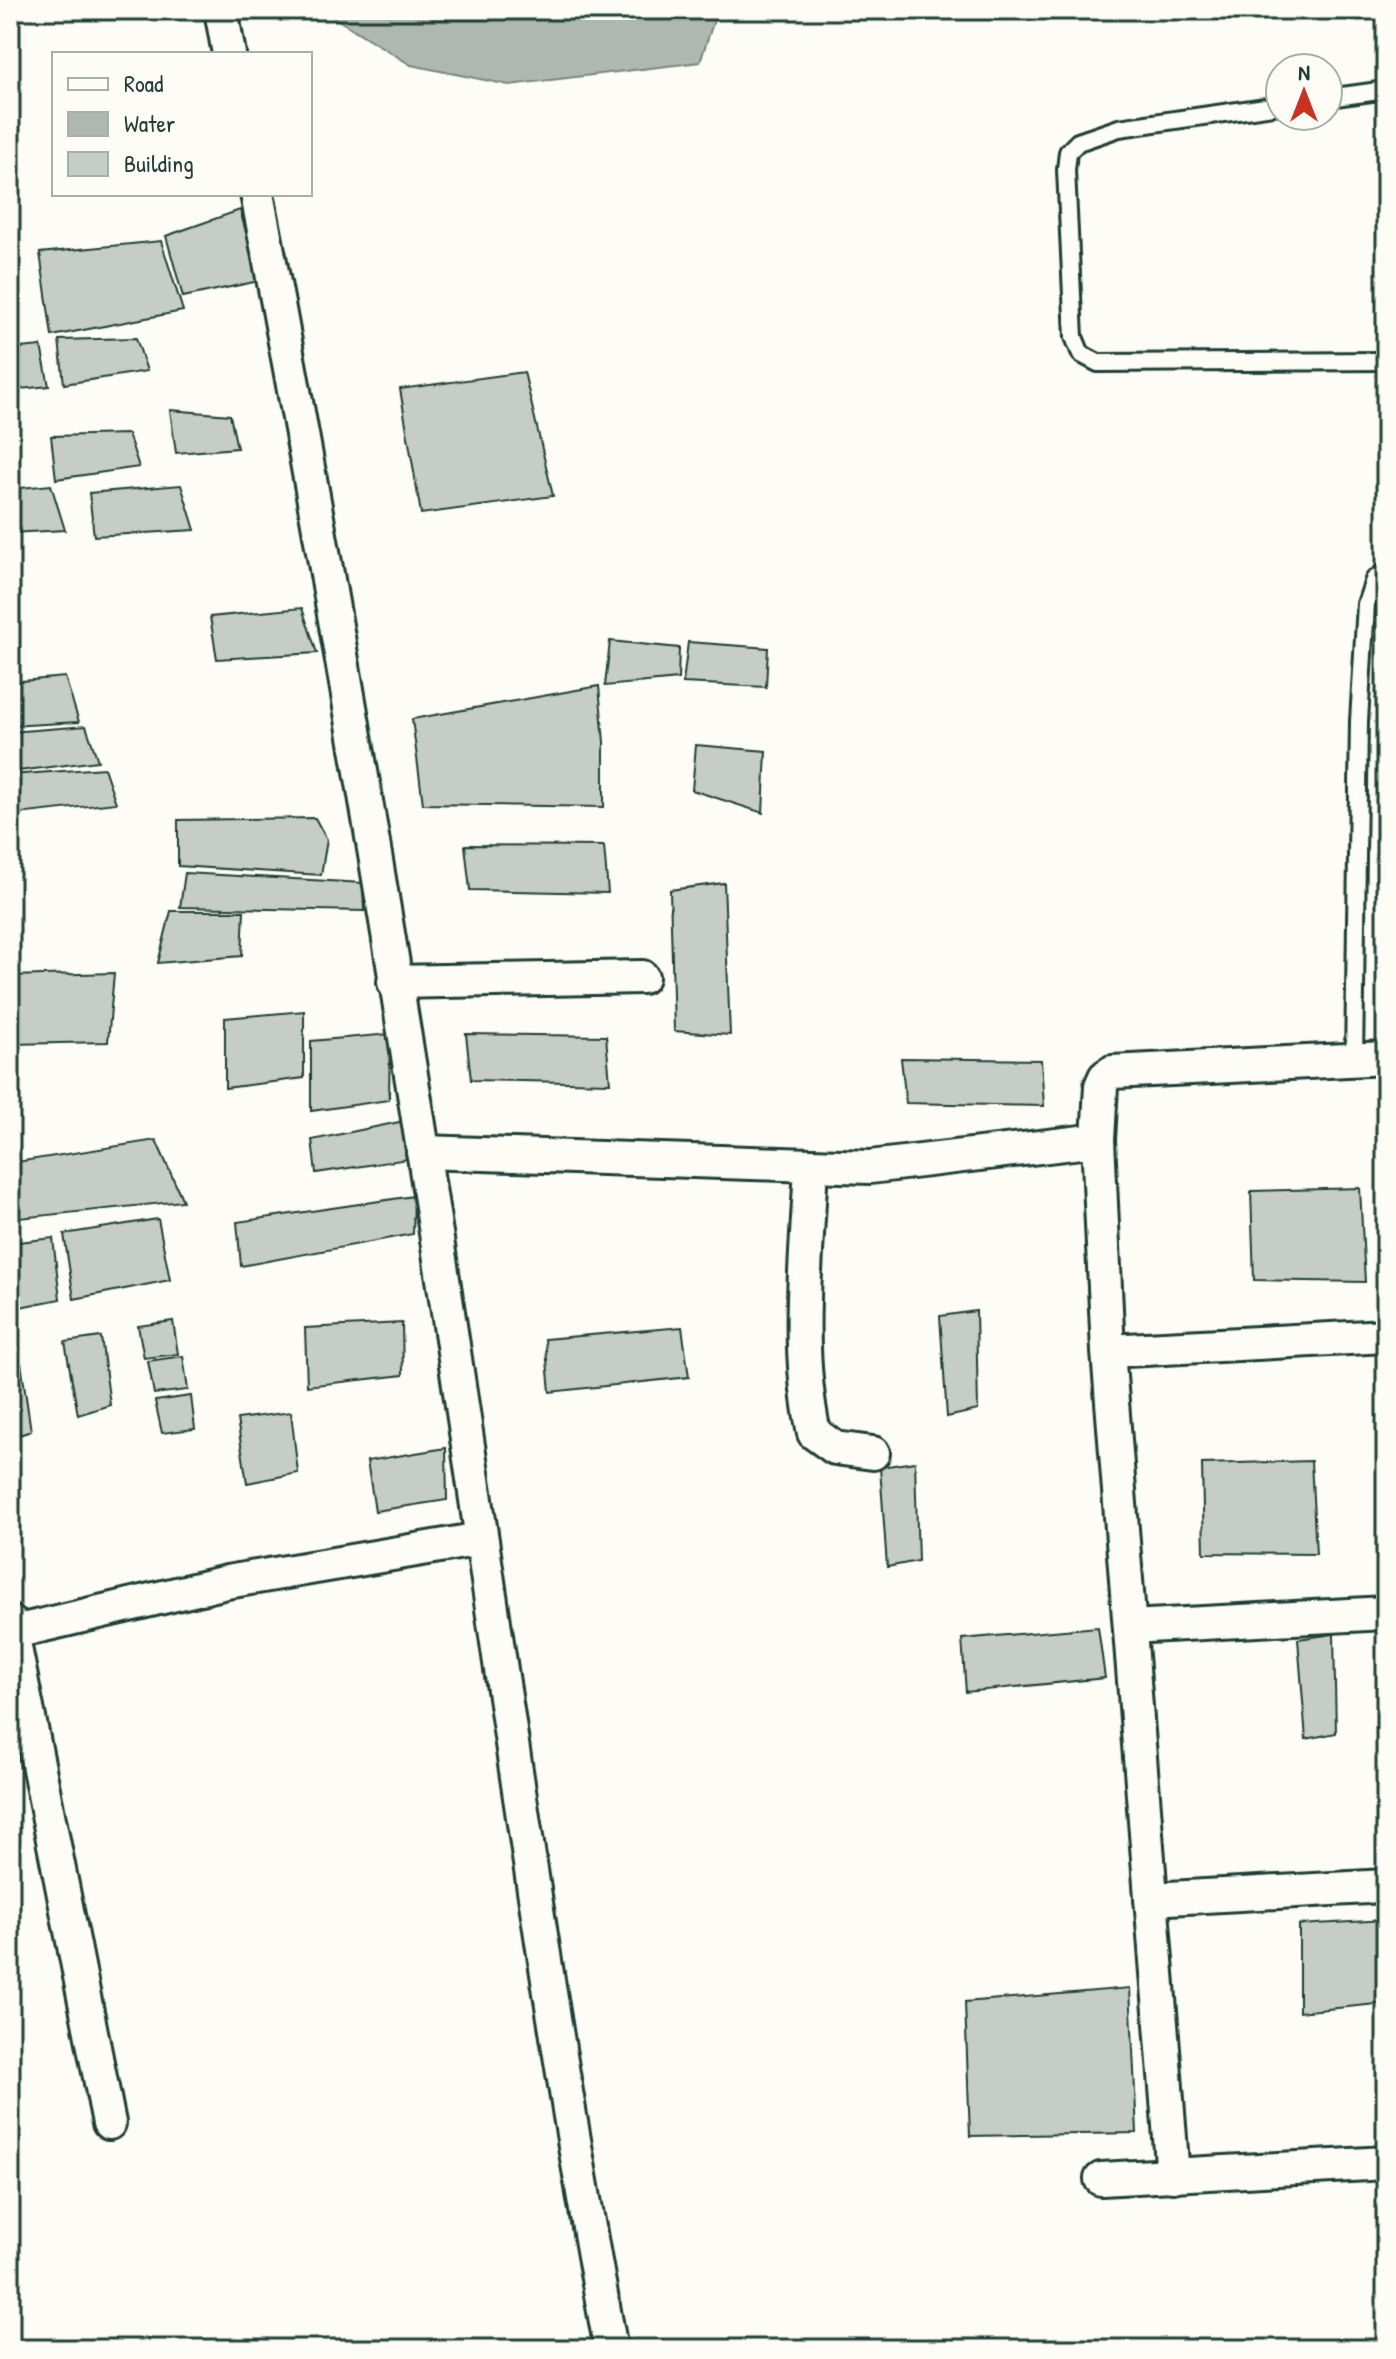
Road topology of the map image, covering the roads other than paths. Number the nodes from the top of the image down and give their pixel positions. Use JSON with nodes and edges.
{"nodes":[{"id":1,"x":221,"y":10,"type":"edge"},
{"id":2,"x":229,"y":52,"type":"edge"},
{"id":3,"x":1386,"y":90,"type":"edge"},
{"id":4,"x":1344,"y":96,"type":"edge"},
{"id":5,"x":1264,"y":107,"type":"edge"},
{"id":6,"x":257,"y":196,"type":"edge"},
{"id":7,"x":1386,"y":361,"type":"edge"},
{"id":8,"x":1386,"y":571,"type":"edge"},
{"id":9,"x":642,"y":977,"type":"dead end"},
{"id":10,"x":394,"y":982,"type":"junction"},
{"id":11,"x":1370,"y":1058,"type":"edge"},
{"id":12,"x":1098,"y":1140,"type":"junction"},
{"id":13,"x":423,"y":1152,"type":"junction"},
{"id":14,"x":811,"y":1165,"type":"junction"},
{"id":15,"x":1386,"y":1336,"type":"edge"},
{"id":16,"x":1108,"y":1351,"type":"junction"},
{"id":17,"x":873,"y":1453,"type":"dead end"},
{"id":18,"x":481,"y":1539,"type":"junction"},
{"id":19,"x":1386,"y":1613,"type":"edge"},
{"id":20,"x":1130,"y":1627,"type":"junction"},
{"id":21,"x":11,"y":1629,"type":"edge"},
{"id":22,"x":1386,"y":1886,"type":"edge"},
{"id":23,"x":1151,"y":1899,"type":"junction"},
{"id":24,"x":109,"y":2123,"type":"dead end"},
{"id":25,"x":1386,"y":2163,"type":"edge"},
{"id":26,"x":1173,"y":2176,"type":"junction"},
{"id":27,"x":1101,"y":2179,"type":"dead end"},
{"id":28,"x":611,"y":2349,"type":"edge"}],
"edges":[{"from":1,"to":2,"type":"street"},
{"from":3,"to":4,"type":"lane"},
{"from":5,"to":7,"type":"lane"},
{"from":6,"to":10,"type":"street"},
{"from":8,"to":11,"type":"lane"},
{"from":9,"to":10,"type":"street"},
{"from":10,"to":13,"type":"street"},
{"from":11,"to":12,"type":"street"},
{"from":12,"to":14,"type":"street"},
{"from":12,"to":16,"type":"street"},
{"from":13,"to":14,"type":"street"},
{"from":13,"to":18,"type":"street"},
{"from":14,"to":17,"type":"street"},
{"from":15,"to":16,"type":"street"},
{"from":16,"to":20,"type":"street"},
{"from":18,"to":21,"type":"street"},
{"from":18,"to":28,"type":"street"},
{"from":19,"to":20,"type":"street"},
{"from":20,"to":23,"type":"street"},
{"from":21,"to":24,"type":"street"},
{"from":22,"to":23,"type":"street"},
{"from":23,"to":26,"type":"street"},
{"from":25,"to":26,"type":"street"},
{"from":26,"to":27,"type":"street"}]}
